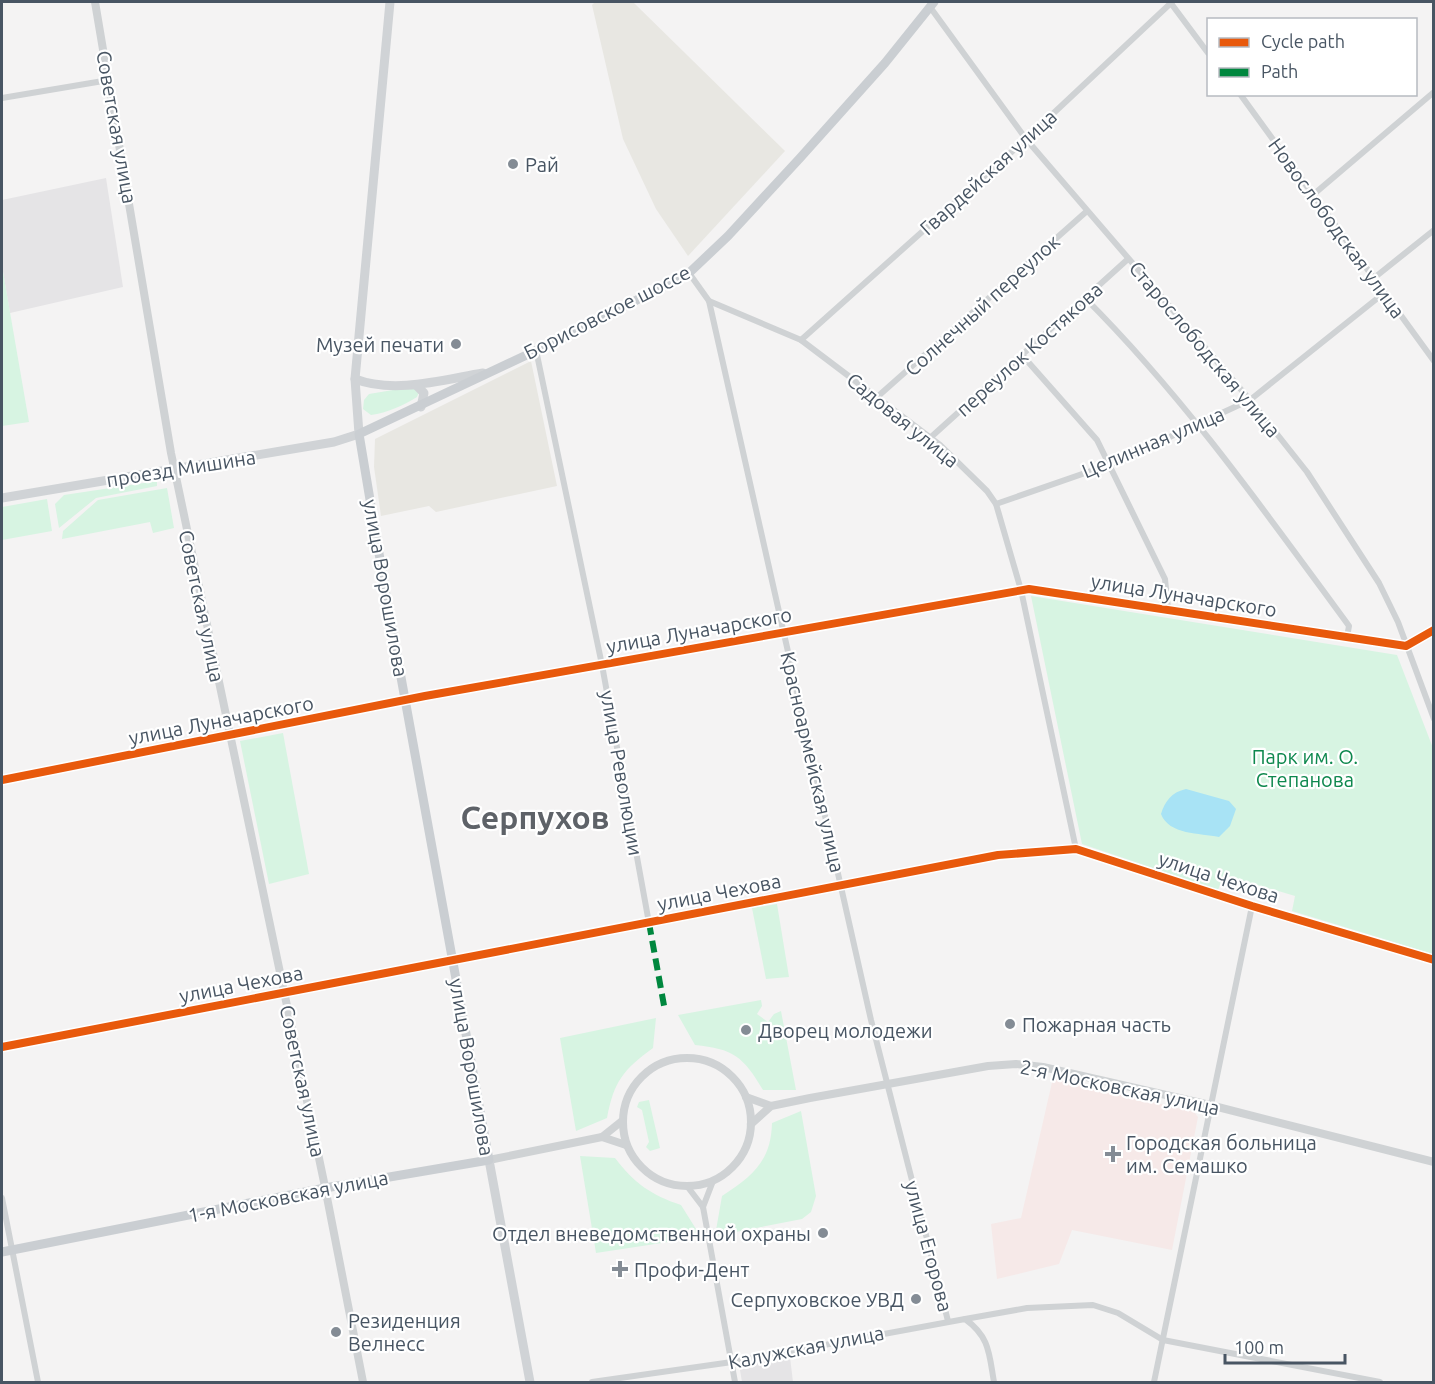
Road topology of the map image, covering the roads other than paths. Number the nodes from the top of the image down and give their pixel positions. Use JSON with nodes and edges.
{"nodes":[{"id":1,"x":95,"y":2,"type":"edge"},
{"id":2,"x":390,"y":2,"type":"edge"},
{"id":3,"x":1171,"y":2,"type":"edge"},
{"id":4,"x":932,"y":4,"type":"edge"},
{"id":5,"x":1207,"y":50,"type":"edge"},
{"id":6,"x":109,"y":80,"type":"junction"},
{"id":7,"x":1434,"y":92,"type":"edge"},
{"id":8,"x":1241,"y":96,"type":"edge"},
{"id":9,"x":2,"y":98,"type":"edge"},
{"id":10,"x":1026,"y":139,"type":"junction"},
{"id":11,"x":1314,"y":195,"type":"junction"},
{"id":12,"x":1087,"y":211,"type":"junction"},
{"id":13,"x":1434,"y":230,"type":"edge"},
{"id":14,"x":1128,"y":259,"type":"junction"},
{"id":15,"x":689,"y":273,"type":"junction"},
{"id":16,"x":1374,"y":278,"type":"junction"},
{"id":17,"x":1384,"y":293,"type":"junction"},
{"id":18,"x":1085,"y":298,"type":"junction"},
{"id":19,"x":709,"y":301,"type":"junction"},
{"id":20,"x":801,"y":339,"type":"junction"},
{"id":21,"x":536,"y":350,"type":"junction"},
{"id":22,"x":1022,"y":355,"type":"junction"},
{"id":23,"x":1434,"y":361,"type":"edge"},
{"id":24,"x":489,"y":372,"type":"junction"},
{"id":25,"x":355,"y":379,"type":"junction"},
{"id":26,"x":416,"y":385,"type":"junction"},
{"id":27,"x":876,"y":398,"type":"junction"},
{"id":28,"x":1250,"y":400,"type":"junction"},
{"id":29,"x":421,"y":407,"type":"junction"},
{"id":30,"x":1196,"y":424,"type":"junction"},
{"id":31,"x":359,"y":434,"type":"junction"},
{"id":32,"x":930,"y":438,"type":"junction"},
{"id":33,"x":1111,"y":464,"type":"junction"},
{"id":34,"x":174,"y":470,"type":"junction"},
{"id":35,"x":2,"y":498,"type":"edge"},
{"id":36,"x":996,"y":504,"type":"junction"},
{"id":37,"x":1021,"y":590,"type":"junction"},
{"id":38,"x":1168,"y":609,"type":"junction"},
{"id":39,"x":1434,"y":630,"type":"edge"},
{"id":40,"x":782,"y":632,"type":"junction"},
{"id":41,"x":1347,"y":637,"type":"junction"},
{"id":42,"x":1406,"y":646,"type":"junction"},
{"id":43,"x":602,"y":665,"type":"junction"},
{"id":44,"x":405,"y":700,"type":"junction"},
{"id":45,"x":1434,"y":719,"type":"edge"},
{"id":46,"x":229,"y":737,"type":"junction"},
{"id":47,"x":2,"y":780,"type":"edge"},
{"id":48,"x":1076,"y":849,"type":"junction"},
{"id":49,"x":842,"y":884,"type":"junction"},
{"id":50,"x":1252,"y":906,"type":"junction"},
{"id":51,"x":649,"y":923,"type":"junction"},
{"id":52,"x":453,"y":960,"type":"junction"},
{"id":53,"x":1434,"y":960,"type":"edge"},
{"id":54,"x":284,"y":993,"type":"junction"},
{"id":55,"x":2,"y":1047,"type":"edge"},
{"id":56,"x":886,"y":1084,"type":"junction"},
{"id":57,"x":746,"y":1097,"type":"junction"},
{"id":58,"x":1210,"y":1105,"type":"junction"},
{"id":59,"x":771,"y":1106,"type":"junction"},
{"id":60,"x":622,"y":1121,"type":"junction"},
{"id":61,"x":751,"y":1124,"type":"junction"},
{"id":62,"x":602,"y":1137,"type":"junction"},
{"id":63,"x":626,"y":1145,"type":"junction"},
{"id":64,"x":489,"y":1160,"type":"junction"},
{"id":65,"x":1434,"y":1162,"type":"edge"},
{"id":66,"x":713,"y":1181,"type":"junction"},
{"id":67,"x":687,"y":1186,"type":"junction"},
{"id":68,"x":325,"y":1188,"type":"junction"},
{"id":69,"x":2,"y":1198,"type":"edge"},
{"id":70,"x":703,"y":1207,"type":"junction"},
{"id":71,"x":6,"y":1251,"type":"edge"},
{"id":72,"x":965,"y":1319,"type":"junction"},
{"id":73,"x":948,"y":1320,"type":"junction"},
{"id":74,"x":1163,"y":1340,"type":"junction"},
{"id":75,"x":732,"y":1362,"type":"junction"},
{"id":76,"x":38,"y":1383,"type":"edge"},
{"id":77,"x":363,"y":1383,"type":"edge"},
{"id":78,"x":530,"y":1383,"type":"edge"},
{"id":79,"x":592,"y":1383,"type":"edge"},
{"id":80,"x":735,"y":1383,"type":"edge"},
{"id":81,"x":994,"y":1383,"type":"edge"},
{"id":82,"x":1154,"y":1383,"type":"edge"},
{"id":83,"x":1380,"y":1383,"type":"edge"}],
"edges":[{"from":1,"to":6,"type":"street","name":"Советская улица"},
{"from":2,"to":25,"type":"main road","name":"улица Ворошилова"},
{"from":3,"to":5,"type":"street"},
{"from":3,"to":10,"type":"street","name":"Гвардейская улица"},
{"from":4,"to":10,"type":"street","name":"Старослободская улица"},
{"from":4,"to":15,"type":"main road","name":"Борисовское шоссе"},
{"from":6,"to":9,"type":"street"},
{"from":6,"to":34,"type":"street","name":"Советская улица"},
{"from":7,"to":11,"type":"street"},
{"from":8,"to":11,"type":"street","name":"Новослободская улица"},
{"from":10,"to":12,"type":"street","name":"Старослободская улица"},
{"from":10,"to":20,"type":"street","name":"Гвардейская улица"},
{"from":11,"to":16,"type":"street","name":"Новослободская улица"},
{"from":12,"to":14,"type":"street","name":"Старослободская улица"},
{"from":12,"to":27,"type":"street","name":"Солнечный переулок"},
{"from":13,"to":16,"type":"street"},
{"from":14,"to":18,"type":"street","name":"переулок Костякова"},
{"from":14,"to":28,"type":"street","name":"Старослободская улица"},
{"from":15,"to":19,"type":"street"},
{"from":15,"to":21,"type":"main road","name":"Борисовское шоссе"},
{"from":16,"to":17,"type":"street","name":"Новослободская улица"},
{"from":17,"to":23,"type":"street","name":"Новослободская улица"},
{"from":17,"to":28,"type":"street","name":"Целинная улица"},
{"from":18,"to":22,"type":"street","name":"переулок Костякова"},
{"from":18,"to":30,"type":"street"},
{"from":19,"to":20,"type":"street","name":"Садовая улица"},
{"from":19,"to":40,"type":"street","name":"Красноармейская улица"},
{"from":20,"to":27,"type":"street","name":"Садовая улица"},
{"from":21,"to":24,"type":"main road","name":"Борисовское шоссе"},
{"from":21,"to":43,"type":"street","name":"улица Революции"},
{"from":22,"to":32,"type":"street","name":"переулок Костякова"},
{"from":22,"to":33,"type":"street"},
{"from":24,"to":26,"type":"main road"},
{"from":24,"to":29,"type":"main road","name":"Борисовское шоссе"},
{"from":25,"to":26,"type":"main road"},
{"from":25,"to":31,"type":"main road","name":"улица Ворошилова"},
{"from":26,"to":29,"type":"main road"},
{"from":27,"to":32,"type":"street","name":"Садовая улица"},
{"from":28,"to":30,"type":"street","name":"Целинная улица"},
{"from":28,"to":42,"type":"street","name":"Старослободская улица"},
{"from":29,"to":31,"type":"main road","name":"Борисовское шоссе"},
{"from":30,"to":33,"type":"street","name":"Целинная улица"},
{"from":30,"to":41,"type":"street"},
{"from":31,"to":34,"type":"main road","name":"проезд Мишина"},
{"from":31,"to":44,"type":"main road","name":"улица Ворошилова"},
{"from":32,"to":36,"type":"street","name":"Садовая улица"},
{"from":33,"to":36,"type":"street","name":"Целинная улица"},
{"from":33,"to":38,"type":"street"},
{"from":34,"to":35,"type":"main road","name":"проезд Мишина"},
{"from":34,"to":46,"type":"street","name":"Советская улица"},
{"from":36,"to":37,"type":"street","name":"Садовая улица"},
{"from":37,"to":38,"type":"street","name":"улица Луначарского"},
{"from":37,"to":40,"type":"street","name":"улица Луначарского"},
{"from":37,"to":48,"type":"street","name":"Садовая улица"},
{"from":38,"to":41,"type":"street","name":"улица Луначарского"},
{"from":39,"to":42,"type":"street"},
{"from":40,"to":43,"type":"street","name":"улица Луначарского"},
{"from":40,"to":49,"type":"street","name":"Красноармейская улица"},
{"from":41,"to":42,"type":"street","name":"улица Луначарского"},
{"from":42,"to":45,"type":"street","name":"Старослободская улица"},
{"from":43,"to":44,"type":"street","name":"улица Луначарского"},
{"from":43,"to":51,"type":"street","name":"улица Революции"},
{"from":44,"to":46,"type":"street","name":"улица Луначарского"},
{"from":44,"to":52,"type":"main road","name":"улица Ворошилова"},
{"from":46,"to":47,"type":"street","name":"улица Луначарского"},
{"from":46,"to":54,"type":"street","name":"Советская улица"},
{"from":48,"to":49,"type":"street","name":"улица Чехова"},
{"from":48,"to":50,"type":"street","name":"улица Чехова"},
{"from":49,"to":51,"type":"street","name":"улица Чехова"},
{"from":49,"to":56,"type":"street","name":"Красноармейская улица"},
{"from":50,"to":53,"type":"street","name":"улица Чехова"},
{"from":50,"to":58,"type":"street"},
{"from":51,"to":52,"type":"street","name":"улица Чехова"},
{"from":52,"to":54,"type":"street","name":"улица Чехова"},
{"from":52,"to":64,"type":"main road","name":"улица Ворошилова"},
{"from":54,"to":55,"type":"street","name":"улица Чехова"},
{"from":54,"to":68,"type":"street","name":"Советская улица"},
{"from":56,"to":58,"type":"street","name":"2-я Московская улица"},
{"from":56,"to":59,"type":"street","name":"2-я Московская улица"},
{"from":56,"to":73,"type":"street","name":"улица Егорова"},
{"from":57,"to":59,"type":"street"},
{"from":57,"to":60,"type":"street"},
{"from":57,"to":61,"type":"street"},
{"from":58,"to":65,"type":"street","name":"2-я Московская улица"},
{"from":58,"to":74,"type":"street"},
{"from":59,"to":61,"type":"street"},
{"from":60,"to":62,"type":"street"},
{"from":60,"to":63,"type":"street"},
{"from":61,"to":66,"type":"street"},
{"from":62,"to":63,"type":"street"},
{"from":62,"to":64,"type":"street","name":"1-я Московская улица"},
{"from":63,"to":67,"type":"street"},
{"from":64,"to":68,"type":"main road","name":"1-я Московская улица"},
{"from":64,"to":78,"type":"main road","name":"улица Ворошилова"},
{"from":66,"to":67,"type":"street"},
{"from":66,"to":70,"type":"street"},
{"from":67,"to":70,"type":"street"},
{"from":68,"to":71,"type":"main road","name":"1-я Московская улица"},
{"from":68,"to":77,"type":"street","name":"Советская улица"},
{"from":69,"to":71,"type":"street"},
{"from":70,"to":75,"type":"street"},
{"from":71,"to":76,"type":"street"},
{"from":72,"to":73,"type":"street","name":"улица Егорова"},
{"from":72,"to":74,"type":"street"},
{"from":72,"to":81,"type":"street","name":"улица Егорова"},
{"from":73,"to":75,"type":"street","name":"Калужская улица"},
{"from":74,"to":82,"type":"street"},
{"from":74,"to":83,"type":"street"},
{"from":75,"to":79,"type":"street","name":"Калужская улица"},
{"from":75,"to":80,"type":"street"}]}
